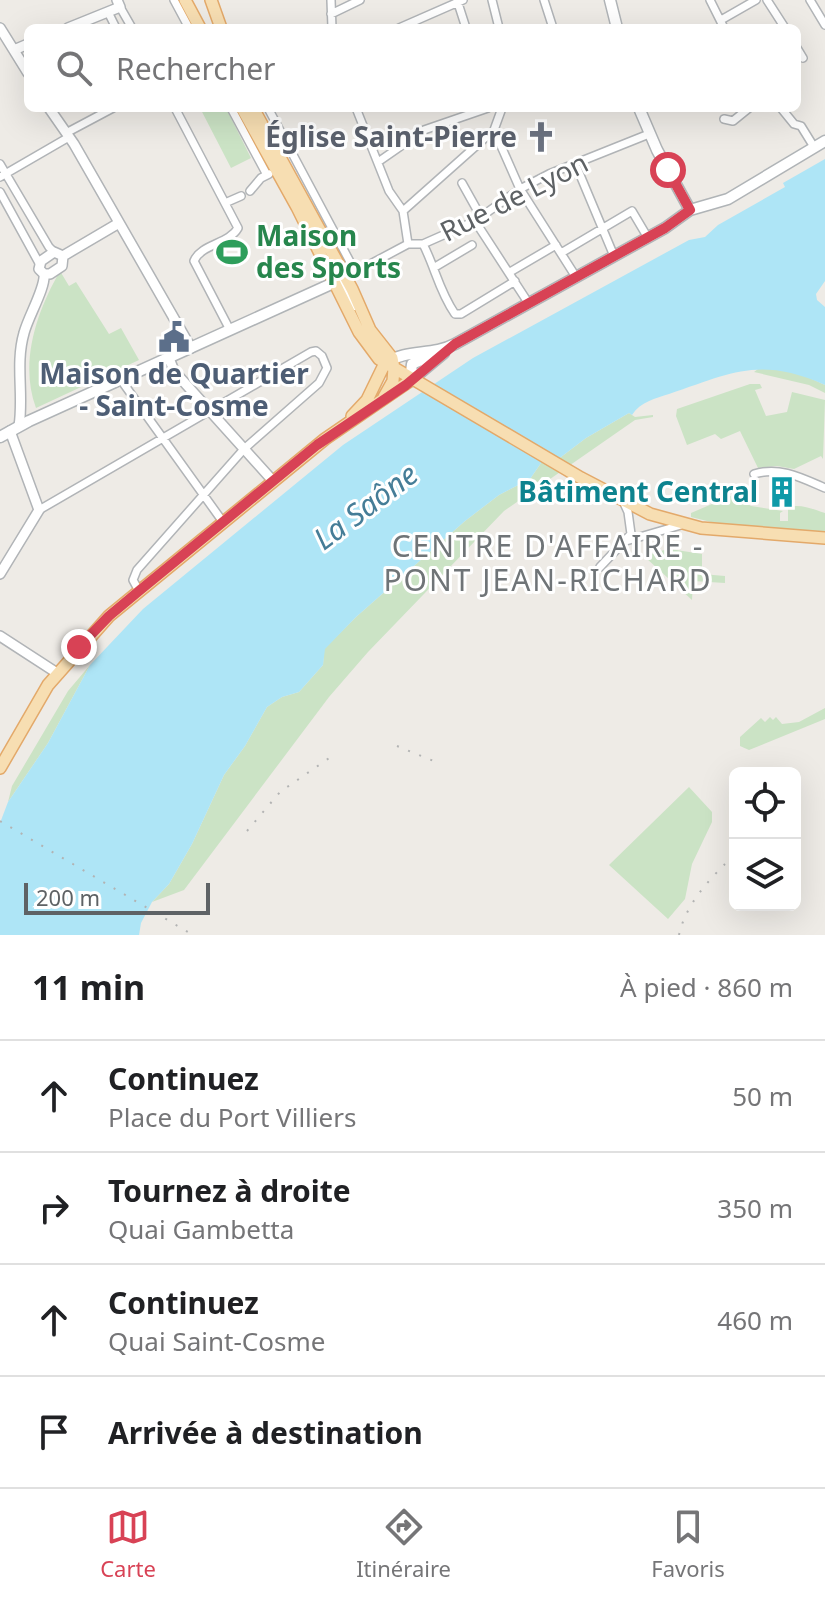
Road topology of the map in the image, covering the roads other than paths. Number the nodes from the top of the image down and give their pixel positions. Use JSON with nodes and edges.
{"nodes":[{"id":1,"x":174,"y":0,"type":"edge"},
{"id":2,"x":185,"y":0,"type":"edge"},
{"id":3,"x":331,"y":0,"type":"edge"},
{"id":4,"x":360,"y":0,"type":"edge"},
{"id":5,"x":492,"y":0,"type":"edge"},
{"id":6,"x":544,"y":0,"type":"edge"},
{"id":7,"x":610,"y":0,"type":"edge"},
{"id":8,"x":710,"y":0,"type":"edge"},
{"id":9,"x":756,"y":0,"type":"edge"},
{"id":10,"x":767,"y":0,"type":"edge"},
{"id":11,"x":810,"y":0,"type":"edge"},
{"id":12,"x":460,"y":1,"type":"edge"},
{"id":13,"x":119,"y":4,"type":"edge"},
{"id":14,"x":213,"y":4,"type":"edge"},
{"id":15,"x":108,"y":12,"type":"junction"},
{"id":16,"x":331,"y":14,"type":"junction"},
{"id":17,"x":78,"y":24,"type":"edge"},
{"id":18,"x":114,"y":24,"type":"edge"},
{"id":19,"x":130,"y":24,"type":"edge"},
{"id":20,"x":187,"y":24,"type":"edge"},
{"id":21,"x":198,"y":24,"type":"edge"},
{"id":22,"x":222,"y":24,"type":"edge"},
{"id":23,"x":332,"y":24,"type":"edge"},
{"id":24,"x":408,"y":24,"type":"edge"},
{"id":25,"x":465,"y":24,"type":"edge"},
{"id":26,"x":498,"y":24,"type":"edge"},
{"id":27,"x":552,"y":24,"type":"edge"},
{"id":28,"x":616,"y":24,"type":"edge"},
{"id":29,"x":722,"y":24,"type":"edge"},
{"id":30,"x":782,"y":24,"type":"edge"},
{"id":31,"x":825,"y":25,"type":"edge"},
{"id":32,"x":0,"y":28,"type":"edge"},
{"id":33,"x":24,"y":46,"type":"edge"},
{"id":34,"x":14,"y":50,"type":"junction"},
{"id":35,"x":801,"y":55,"type":"edge"},
{"id":36,"x":803,"y":58,"type":"dead end"},
{"id":37,"x":24,"y":66,"type":"edge"},
{"id":38,"x":52,"y":112,"type":"edge"},
{"id":39,"x":106,"y":112,"type":"edge"},
{"id":40,"x":177,"y":112,"type":"edge"},
{"id":41,"x":234,"y":112,"type":"edge"},
{"id":42,"x":244,"y":112,"type":"edge"},
{"id":43,"x":255,"y":112,"type":"edge"},
{"id":44,"x":270,"y":112,"type":"edge"},
{"id":45,"x":358,"y":112,"type":"edge"},
{"id":46,"x":476,"y":112,"type":"edge"},
{"id":47,"x":498,"y":112,"type":"edge"},
{"id":48,"x":641,"y":112,"type":"edge"},
{"id":49,"x":744,"y":112,"type":"edge"},
{"id":50,"x":784,"y":112,"type":"edge"},
{"id":51,"x":724,"y":119,"type":"dead end"},
{"id":52,"x":494,"y":130,"type":"junction"},
{"id":53,"x":649,"y":134,"type":"junction"},
{"id":54,"x":68,"y":135,"type":"junction"},
{"id":55,"x":825,"y":141,"type":"edge"},
{"id":56,"x":814,"y":147,"type":"junction"},
{"id":57,"x":378,"y":162,"type":"junction"},
{"id":58,"x":575,"y":163,"type":"junction"},
{"id":59,"x":0,"y":164,"type":"edge"},
{"id":60,"x":272,"y":172,"type":"junction"},
{"id":61,"x":3,"y":176,"type":"edge"},
{"id":62,"x":462,"y":183,"type":"dead end"},
{"id":63,"x":520,"y":189,"type":"junction"},
{"id":64,"x":250,"y":191,"type":"dead end"},
{"id":65,"x":0,"y":192,"type":"edge"},
{"id":66,"x":241,"y":196,"type":"dead end"},
{"id":67,"x":225,"y":203,"type":"junction"},
{"id":68,"x":690,"y":210,"type":"junction"},
{"id":69,"x":403,"y":211,"type":"junction"},
{"id":70,"x":478,"y":219,"type":"junction"},
{"id":71,"x":119,"y":223,"type":"junction"},
{"id":72,"x":603,"y":228,"type":"junction"},
{"id":73,"x":648,"y":238,"type":"junction"},
{"id":74,"x":408,"y":244,"type":"junction"},
{"id":75,"x":423,"y":244,"type":"junction"},
{"id":76,"x":472,"y":245,"type":"dead end"},
{"id":77,"x":558,"y":249,"type":"junction"},
{"id":78,"x":59,"y":254,"type":"junction"},
{"id":79,"x":614,"y":256,"type":"junction"},
{"id":80,"x":39,"y":263,"type":"junction"},
{"id":81,"x":435,"y":267,"type":"junction"},
{"id":82,"x":510,"y":272,"type":"junction"},
{"id":83,"x":44,"y":274,"type":"junction"},
{"id":84,"x":576,"y":277,"type":"junction"},
{"id":85,"x":344,"y":278,"type":"junction"},
{"id":86,"x":515,"y":281,"type":"junction"},
{"id":87,"x":529,"y":304,"type":"junction"},
{"id":88,"x":230,"y":330,"type":"junction"},
{"id":89,"x":365,"y":331,"type":"junction"},
{"id":90,"x":455,"y":344,"type":"junction"},
{"id":91,"x":383,"y":345,"type":"junction"},
{"id":92,"x":191,"y":348,"type":"junction"},
{"id":93,"x":436,"y":352,"type":"junction"},
{"id":94,"x":169,"y":358,"type":"junction"},
{"id":95,"x":388,"y":365,"type":"junction"},
{"id":96,"x":121,"y":380,"type":"junction"},
{"id":97,"x":419,"y":382,"type":"junction"},
{"id":98,"x":374,"y":383,"type":"junction"},
{"id":99,"x":22,"y":399,"type":"junction"},
{"id":100,"x":210,"y":411,"type":"junction"},
{"id":101,"x":35,"y":419,"type":"junction"},
{"id":102,"x":352,"y":422,"type":"junction"},
{"id":103,"x":14,"y":428,"type":"junction"},
{"id":104,"x":0,"y":437,"type":"edge"},
{"id":105,"x":325,"y":439,"type":"junction"},
{"id":106,"x":163,"y":440,"type":"junction"},
{"id":107,"x":244,"y":449,"type":"junction"},
{"id":108,"x":754,"y":474,"type":"dead end"},
{"id":109,"x":273,"y":481,"type":"junction"},
{"id":110,"x":825,"y":488,"type":"edge"},
{"id":111,"x":204,"y":496,"type":"junction"},
{"id":112,"x":623,"y":501,"type":"junction"},
{"id":113,"x":39,"y":510,"type":"junction"},
{"id":114,"x":223,"y":522,"type":"junction"},
{"id":115,"x":681,"y":525,"type":"junction"},
{"id":116,"x":626,"y":541,"type":"junction"},
{"id":117,"x":825,"y":541,"type":"edge"},
{"id":118,"x":600,"y":567,"type":"dead end"},
{"id":119,"x":0,"y":574,"type":"edge"},
{"id":120,"x":139,"y":591,"type":"junction"},
{"id":121,"x":0,"y":636,"type":"edge"},
{"id":122,"x":57,"y":673,"type":"junction"},
{"id":123,"x":0,"y":768,"type":"edge"}],
"edges":[{"from":1,"to":20,"type":"street"},
{"from":2,"to":21,"type":"main road"},
{"from":3,"to":16,"type":"street"},
{"from":4,"to":16,"type":"street"},
{"from":5,"to":26,"type":"street"},
{"from":6,"to":27,"type":"street"},
{"from":7,"to":28,"type":"main road"},
{"from":8,"to":29,"type":"street"},
{"from":9,"to":29,"type":"street"},
{"from":10,"to":30,"type":"street"},
{"from":11,"to":31,"type":"street"},
{"from":12,"to":24,"type":"street"},
{"from":12,"to":25,"type":"street"},
{"from":13,"to":15,"type":"street"},
{"from":13,"to":19,"type":"street"},
{"from":14,"to":22,"type":"main road"},
{"from":15,"to":17,"type":"street"},
{"from":15,"to":18,"type":"street"},
{"from":16,"to":23,"type":"street"},
{"from":32,"to":34,"type":"street"},
{"from":33,"to":34,"type":"street"},
{"from":34,"to":37,"type":"street"},
{"from":35,"to":36,"type":"street"},
{"from":38,"to":54,"type":"street"},
{"from":39,"to":54,"type":"street"},
{"from":40,"to":67,"type":"street"},
{"from":41,"to":60,"type":"street"},
{"from":42,"to":60,"type":"main road"},
{"from":43,"to":85,"type":"main road"},
{"from":44,"to":85,"type":"street"},
{"from":45,"to":57,"type":"street"},
{"from":46,"to":57,"type":"street"},
{"from":47,"to":52,"type":"street"},
{"from":48,"to":53,"type":"main road"},
{"from":49,"to":51,"type":"street"},
{"from":50,"to":56,"type":"street"},
{"from":52,"to":63,"type":"street"},
{"from":52,"to":69,"type":"street"},
{"from":53,"to":58,"type":"street","name":"Rue de Lyon"},
{"from":53,"to":68,"type":"main road"},
{"from":54,"to":61,"type":"street"},
{"from":54,"to":71,"type":"street"},
{"from":55,"to":56,"type":"main road"},
{"from":56,"to":68,"type":"main road"},
{"from":57,"to":69,"type":"street"},
{"from":58,"to":63,"type":"street","name":"Rue de Lyon"},
{"from":58,"to":72,"type":"street"},
{"from":59,"to":61,"type":"street"},
{"from":60,"to":64,"type":"street"},
{"from":60,"to":85,"type":"main road"},
{"from":61,"to":78,"type":"street"},
{"from":62,"to":70,"type":"street"},
{"from":63,"to":70,"type":"street","name":"Rue de Lyon"},
{"from":63,"to":77,"type":"street"},
{"from":65,"to":80,"type":"street"},
{"from":66,"to":67,"type":"street"},
{"from":67,"to":88,"type":"street"},
{"from":68,"to":73,"type":"main road"},
{"from":69,"to":74,"type":"street"},
{"from":70,"to":75,"type":"street","name":"Rue de Lyon"},
{"from":70,"to":82,"type":"street"},
{"from":71,"to":78,"type":"street"},
{"from":71,"to":92,"type":"street"},
{"from":72,"to":73,"type":"street"},
{"from":72,"to":77,"type":"street"},
{"from":72,"to":79,"type":"street"},
{"from":73,"to":79,"type":"main road"},
{"from":74,"to":75,"type":"street"},
{"from":74,"to":85,"type":"street"},
{"from":75,"to":81,"type":"street"},
{"from":76,"to":81,"type":"street"},
{"from":77,"to":82,"type":"street"},
{"from":77,"to":84,"type":"street"},
{"from":78,"to":80,"type":"street"},
{"from":78,"to":83,"type":"street"},
{"from":79,"to":84,"type":"main road"},
{"from":80,"to":83,"type":"street"},
{"from":81,"to":86,"type":"street"},
{"from":82,"to":86,"type":"street"},
{"from":83,"to":99,"type":"street"},
{"from":84,"to":87,"type":"main road"},
{"from":85,"to":88,"type":"main road"},
{"from":85,"to":89,"type":"main road"},
{"from":86,"to":87,"type":"street"},
{"from":87,"to":90,"type":"main road"},
{"from":88,"to":92,"type":"main road"},
{"from":89,"to":91,"type":"main road"},
{"from":89,"to":95,"type":"main road"},
{"from":89,"to":98,"type":"main road"},
{"from":90,"to":93,"type":"main road"},
{"from":90,"to":97,"type":"main road"},
{"from":91,"to":93,"type":"main road"},
{"from":91,"to":95,"type":"main road"},
{"from":92,"to":94,"type":"main road"},
{"from":93,"to":95,"type":"main road"},
{"from":93,"to":97,"type":"main road"},
{"from":94,"to":96,"type":"main road"},
{"from":94,"to":100,"type":"street"},
{"from":95,"to":97,"type":"main road"},
{"from":95,"to":98,"type":"main road"},
{"from":95,"to":102,"type":"main road"},
{"from":96,"to":101,"type":"main road"},
{"from":96,"to":106,"type":"street"},
{"from":97,"to":102,"type":"main road"},
{"from":97,"to":112,"type":"main road"},
{"from":98,"to":105,"type":"main road"},
{"from":99,"to":101,"type":"street"},
{"from":99,"to":103,"type":"street"},
{"from":100,"to":106,"type":"street"},
{"from":100,"to":107,"type":"street"},
{"from":100,"to":107,"type":"street"},
{"from":101,"to":103,"type":"main road"},
{"from":102,"to":105,"type":"main road"},
{"from":103,"to":104,"type":"main road"},
{"from":103,"to":113,"type":"street"},
{"from":105,"to":109,"type":"main road"},
{"from":106,"to":111,"type":"street"},
{"from":106,"to":113,"type":"street"},
{"from":107,"to":109,"type":"street"},
{"from":107,"to":111,"type":"street"},
{"from":108,"to":110,"type":"street"},
{"from":109,"to":114,"type":"main road"},
{"from":111,"to":114,"type":"street"},
{"from":111,"to":120,"type":"street"},
{"from":112,"to":115,"type":"main road"},
{"from":112,"to":116,"type":"street"},
{"from":113,"to":119,"type":"street"},
{"from":114,"to":120,"type":"main road"},
{"from":115,"to":116,"type":"street"},
{"from":115,"to":117,"type":"main road"},
{"from":116,"to":118,"type":"street"},
{"from":120,"to":122,"type":"main road"},
{"from":121,"to":122,"type":"street"},
{"from":122,"to":123,"type":"main road"}]}
